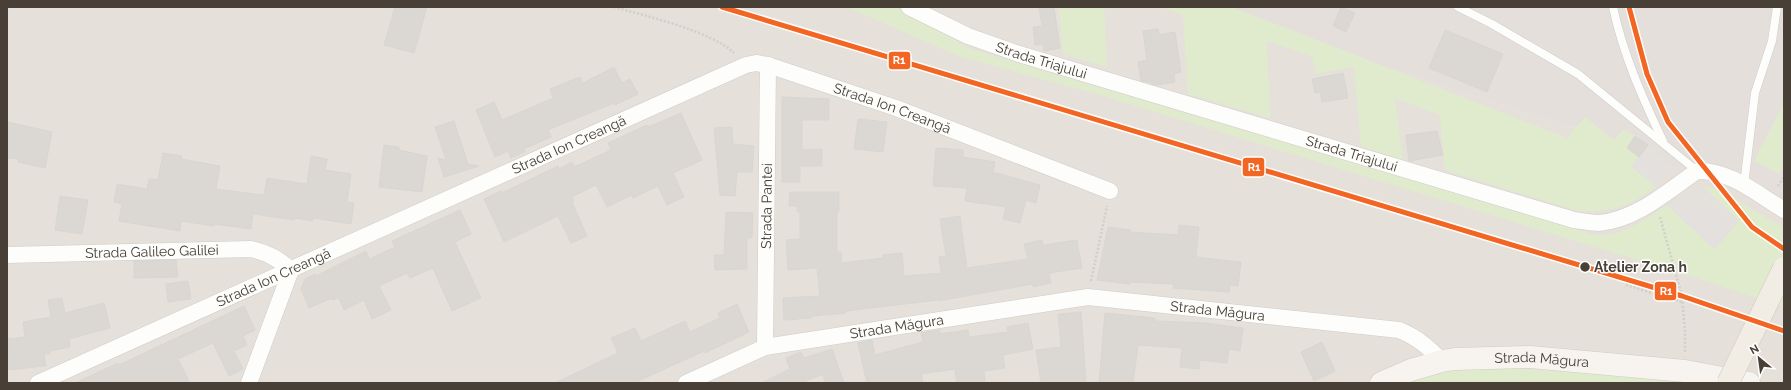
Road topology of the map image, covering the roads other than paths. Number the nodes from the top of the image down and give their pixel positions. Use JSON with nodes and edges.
{"nodes":[{"id":1,"x":909,"y":7,"type":"edge"},
{"id":2,"x":1458,"y":7,"type":"edge"},
{"id":3,"x":1613,"y":7,"type":"edge"},
{"id":4,"x":1777,"y":7,"type":"edge"},
{"id":5,"x":1467,"y":10,"type":"edge"},
{"id":6,"x":768,"y":65,"type":"junction"},
{"id":7,"x":1664,"y":143,"type":"junction"},
{"id":8,"x":1697,"y":171,"type":"junction"},
{"id":9,"x":1744,"y":185,"type":"junction"},
{"id":10,"x":1110,"y":191,"type":"road end"},
{"id":11,"x":1784,"y":210,"type":"edge"},
{"id":12,"x":7,"y":255,"type":"edge"},
{"id":13,"x":1784,"y":268,"type":"edge"},
{"id":14,"x":291,"y":270,"type":"junction"},
{"id":15,"x":765,"y":347,"type":"junction"},
{"id":16,"x":1442,"y":361,"type":"junction"},
{"id":17,"x":38,"y":383,"type":"edge"},
{"id":18,"x":249,"y":383,"type":"edge"},
{"id":19,"x":686,"y":383,"type":"edge"},
{"id":20,"x":1381,"y":383,"type":"edge"},
{"id":21,"x":1728,"y":383,"type":"edge"},
{"id":22,"x":1749,"y":383,"type":"edge"}],
"edges":[{"from":1,"to":8,"type":"street","name":"Strada Triajului"},
{"from":2,"to":5,"type":"lane"},
{"from":3,"to":7,"type":"lane"},
{"from":4,"to":9,"type":"lane"},
{"from":5,"to":7,"type":"lane"},
{"from":6,"to":10,"type":"street","name":"Strada Ion Creangă"},
{"from":6,"to":14,"type":"street","name":"Strada Ion Creangă"},
{"from":6,"to":15,"type":"street","name":"Strada Pantei"},
{"from":7,"to":8,"type":"lane"},
{"from":8,"to":9,"type":"street"},
{"from":9,"to":11,"type":"street"},
{"from":12,"to":14,"type":"street","name":"Strada Galileo Galilei"},
{"from":13,"to":21,"type":"main road","bridge":true},
{"from":14,"to":17,"type":"street","name":"Strada Ion Creangă"},
{"from":14,"to":18,"type":"street"},
{"from":15,"to":16,"type":"street","name":"Strada Măgura"},
{"from":15,"to":19,"type":"street","name":"Strada Măgura"},
{"from":16,"to":20,"type":"street"},
{"from":16,"to":22,"type":"street","name":"Strada Măgura"}]}
